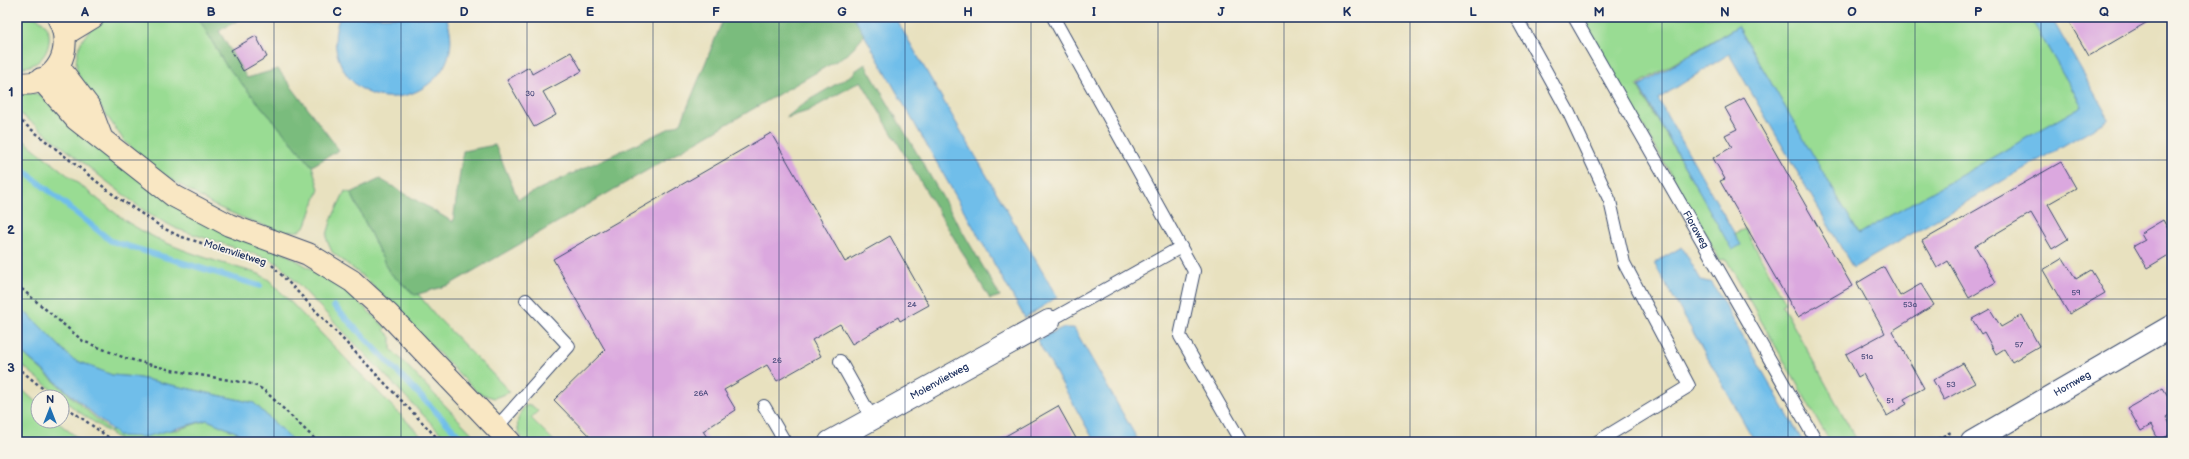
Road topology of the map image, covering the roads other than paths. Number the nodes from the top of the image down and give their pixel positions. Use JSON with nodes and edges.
{"nodes":[{"id":1,"x":92,"y":17,"type":"edge"},
{"id":2,"x":1053,"y":17,"type":"edge"},
{"id":3,"x":1516,"y":17,"type":"edge"},
{"id":4,"x":1574,"y":17,"type":"edge"},
{"id":5,"x":62,"y":25,"type":"edge"},
{"id":6,"x":58,"y":66,"type":"junction"},
{"id":7,"x":41,"y":79,"type":"junction"},
{"id":8,"x":17,"y":83,"type":"edge"},
{"id":9,"x":101,"y":137,"type":"junction"},
{"id":10,"x":1181,"y":248,"type":"junction"},
{"id":11,"x":526,"y":300,"type":"dead end"},
{"id":12,"x":1049,"y":321,"type":"joint"},
{"id":13,"x":2172,"y":326,"type":"edge"},
{"id":14,"x":840,"y":361,"type":"dead end"},
{"id":15,"x":764,"y":406,"type":"dead end"},
{"id":16,"x":872,"y":418,"type":"junction"},
{"id":17,"x":503,"y":435,"type":"edge"},
{"id":18,"x":784,"y":442,"type":"edge"},
{"id":19,"x":830,"y":442,"type":"edge"},
{"id":20,"x":1241,"y":442,"type":"edge"},
{"id":21,"x":1597,"y":442,"type":"edge"},
{"id":22,"x":1817,"y":442,"type":"edge"},
{"id":23,"x":1972,"y":442,"type":"edge"}],
"edges":[{"from":1,"to":5,"type":"street"},
{"from":2,"to":10,"type":"lane"},
{"from":3,"to":21,"type":"lane"},
{"from":4,"to":22,"type":"lane","name":"Floraweg"},
{"from":5,"to":6,"type":"street"},
{"from":6,"to":7,"type":"street"},
{"from":6,"to":9,"type":"street"},
{"from":7,"to":8,"type":"street"},
{"from":7,"to":9,"type":"street"},
{"from":9,"to":17,"type":"street"},
{"from":10,"to":12,"type":"lane"},
{"from":10,"to":20,"type":"lane"},
{"from":11,"to":17,"type":"lane"},
{"from":12,"to":16,"type":"street","name":"Molenvlietweg"},
{"from":13,"to":23,"type":"street","name":"Hornweg"},
{"from":14,"to":16,"type":"lane"},
{"from":15,"to":18,"type":"lane"},
{"from":16,"to":19,"type":"street","name":"Molenvlietweg"}]}
